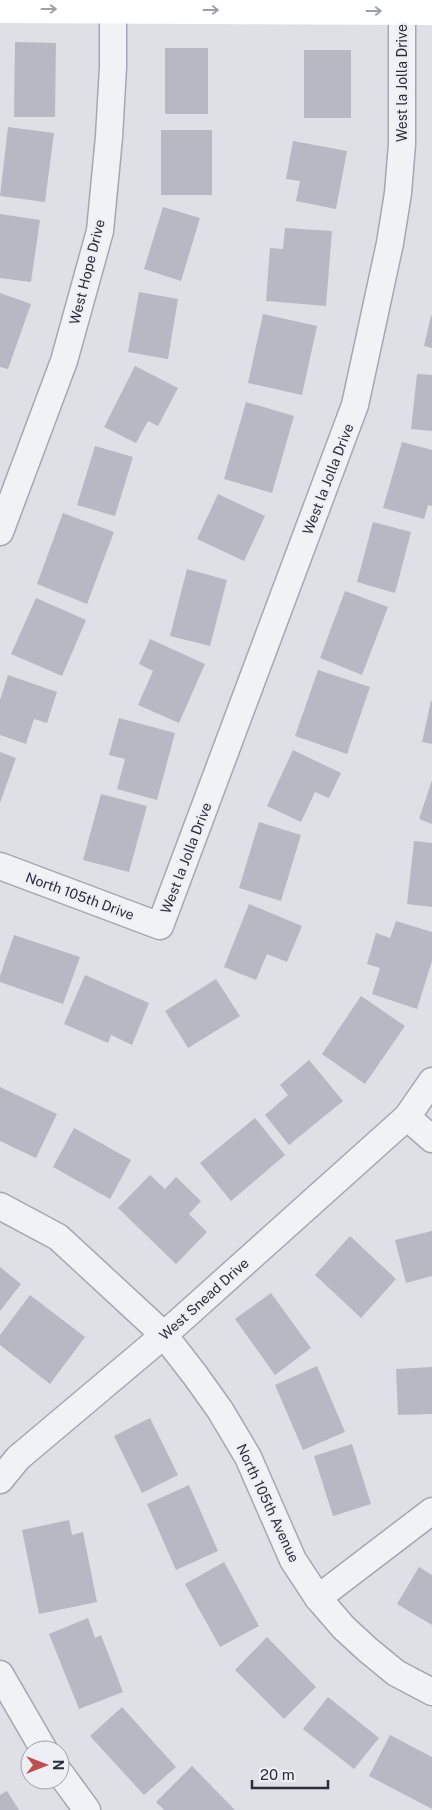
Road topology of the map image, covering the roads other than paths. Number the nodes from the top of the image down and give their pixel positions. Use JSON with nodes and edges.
{"nodes":[{"id":1,"x":113,"y":5,"type":"edge"},
{"id":2,"x":0,"y":9,"type":"edge"},
{"id":3,"x":402,"y":11,"type":"junction"},
{"id":4,"x":432,"y":11,"type":"edge"},
{"id":5,"x":0,"y":532,"type":"edge"},
{"id":6,"x":0,"y":866,"type":"edge"},
{"id":7,"x":160,"y":926,"type":"joint"},
{"id":8,"x":432,"y":1081,"type":"edge"},
{"id":9,"x":407,"y":1117,"type":"junction"},
{"id":10,"x":432,"y":1139,"type":"edge"},
{"id":11,"x":0,"y":1206,"type":"edge"},
{"id":12,"x":164,"y":1335,"type":"junction"},
{"id":13,"x":0,"y":1480,"type":"edge"},
{"id":14,"x":432,"y":1511,"type":"edge"},
{"id":15,"x":318,"y":1598,"type":"junction"},
{"id":16,"x":0,"y":1674,"type":"edge"},
{"id":17,"x":432,"y":1692,"type":"edge"},
{"id":18,"x":38,"y":1740,"type":"edge"},
{"id":19,"x":70,"y":1787,"type":"edge"},
{"id":20,"x":87,"y":1810,"type":"edge"}],
"edges":[{"from":2,"to":1,"type":"street","one_way":true},
{"from":1,"to":3,"type":"street","one_way":true},
{"from":1,"to":5,"type":"street","name":"West Hope Drive"},
{"from":3,"to":4,"type":"street"},
{"from":3,"to":7,"type":"street","name":"West la Jolla Drive"},
{"from":6,"to":7,"type":"street","name":"North 105th Drive"},
{"from":8,"to":9,"type":"street","name":"West Snead Drive"},
{"from":9,"to":10,"type":"street"},
{"from":9,"to":12,"type":"street","name":"West Snead Drive"},
{"from":11,"to":12,"type":"street","name":"North 105th Avenue"},
{"from":12,"to":13,"type":"street","name":"West Snead Drive"},
{"from":12,"to":15,"type":"street","name":"North 105th Avenue"},
{"from":14,"to":15,"type":"street"},
{"from":15,"to":17,"type":"street","name":"North 105th Avenue"},
{"from":16,"to":18,"type":"street"},
{"from":19,"to":20,"type":"street"}]}
